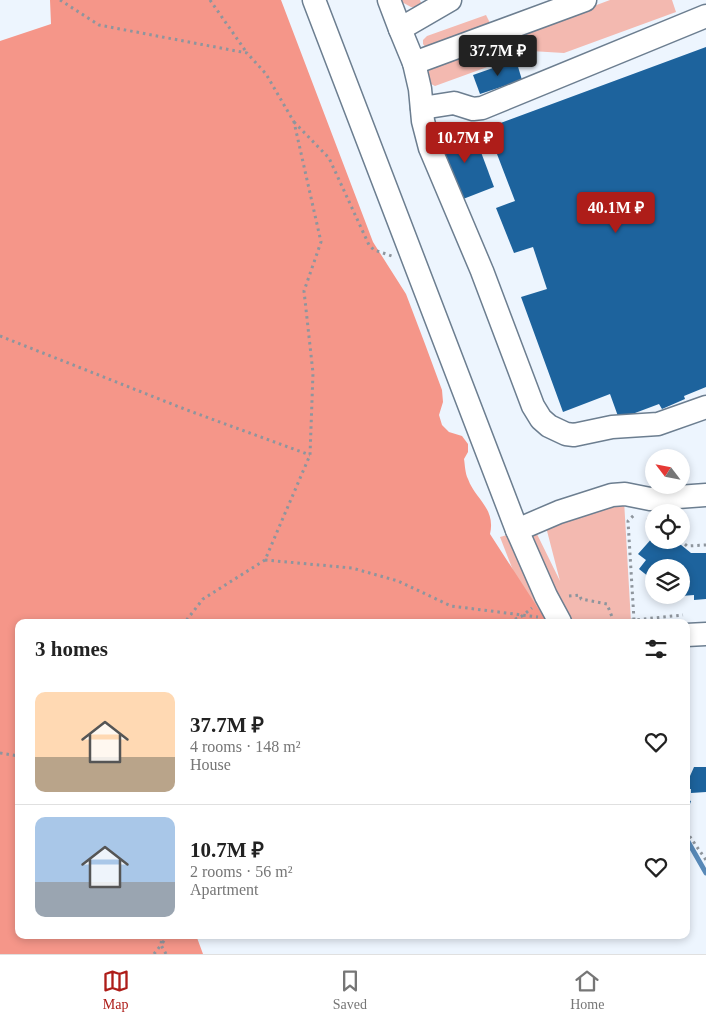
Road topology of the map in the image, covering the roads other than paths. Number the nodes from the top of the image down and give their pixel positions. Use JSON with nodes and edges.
{"nodes":[{"id":1,"x":314,"y":0,"type":"edge"},
{"id":2,"x":389,"y":0,"type":"edge"},
{"id":3,"x":450,"y":0,"type":"edge"},
{"id":4,"x":585,"y":0,"type":"edge"},
{"id":5,"x":706,"y":16,"type":"edge"},
{"id":6,"x":400,"y":29,"type":"junction"},
{"id":7,"x":414,"y":63,"type":"junction"},
{"id":8,"x":422,"y":108,"type":"junction"},
{"id":9,"x":706,"y":407,"type":"edge"},
{"id":10,"x":706,"y":495,"type":"edge"},
{"id":11,"x":516,"y":530,"type":"junction"},
{"id":12,"x":558,"y":619,"type":"edge"},
{"id":13,"x":690,"y":626,"type":"edge"},
{"id":14,"x":706,"y":634,"type":"edge"}],
"edges":[{"from":1,"to":11,"type":"lane"},
{"from":2,"to":6,"type":"lane"},
{"from":3,"to":6,"type":"lane"},
{"from":4,"to":7,"type":"lane"},
{"from":5,"to":8,"type":"lane"},
{"from":6,"to":7,"type":"lane"},
{"from":7,"to":8,"type":"lane"},
{"from":8,"to":9,"type":"lane"},
{"from":10,"to":11,"type":"lane"},
{"from":11,"to":12,"type":"lane"},
{"from":13,"to":14,"type":"lane"}]}
